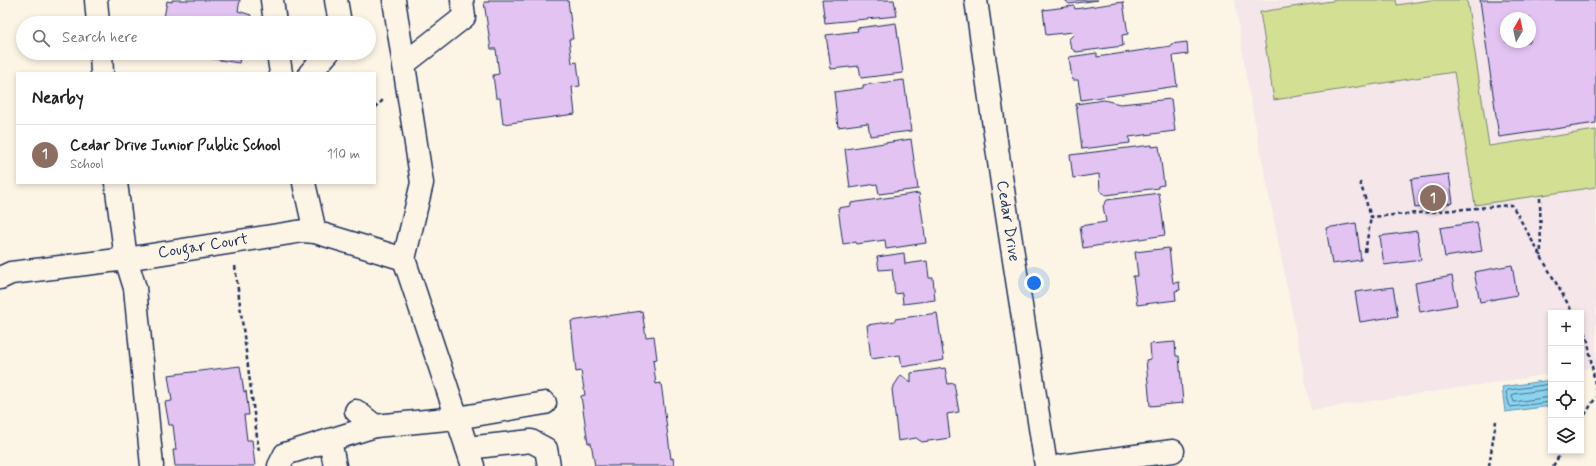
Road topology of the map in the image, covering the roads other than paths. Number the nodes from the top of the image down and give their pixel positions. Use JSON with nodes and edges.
{"nodes":[{"id":1,"x":96,"y":0,"type":"edge"},
{"id":2,"x":272,"y":0,"type":"edge"},
{"id":3,"x":336,"y":0,"type":"edge"},
{"id":4,"x":394,"y":0,"type":"edge"},
{"id":5,"x":462,"y":0,"type":"edge"},
{"id":6,"x":976,"y":0,"type":"edge"},
{"id":7,"x":97,"y":16,"type":"edge"},
{"id":8,"x":274,"y":16,"type":"edge"},
{"id":9,"x":339,"y":16,"type":"edge"},
{"id":10,"x":101,"y":60,"type":"edge"},
{"id":11,"x":279,"y":60,"type":"edge"},
{"id":12,"x":322,"y":60,"type":"edge"},
{"id":13,"x":404,"y":64,"type":"junction"},
{"id":14,"x":102,"y":72,"type":"edge"},
{"id":15,"x":281,"y":72,"type":"edge"},
{"id":16,"x":311,"y":72,"type":"edge"},
{"id":17,"x":116,"y":184,"type":"edge"},
{"id":18,"x":304,"y":184,"type":"edge"},
{"id":19,"x":315,"y":232,"type":"junction"},
{"id":20,"x":126,"y":259,"type":"junction"},
{"id":21,"x":404,"y":259,"type":"junction"},
{"id":22,"x":0,"y":278,"type":"edge"},
{"id":23,"x":545,"y":403,"type":"dead end"},
{"id":24,"x":356,"y":412,"type":"dead end"},
{"id":25,"x":457,"y":418,"type":"junction"},
{"id":26,"x":375,"y":426,"type":"junction"},
{"id":27,"x":330,"y":440,"type":"junction"},
{"id":28,"x":1172,"y":451,"type":"dead end"},
{"id":29,"x":470,"y":457,"type":"edge"},
{"id":30,"x":269,"y":462,"type":"edge"},
{"id":31,"x":152,"y":466,"type":"edge"},
{"id":32,"x":335,"y":466,"type":"edge"},
{"id":33,"x":549,"y":466,"type":"edge"},
{"id":34,"x":1046,"y":466,"type":"edge"},
{"id":35,"x":1061,"y":466,"type":"edge"}],
"edges":[{"from":1,"to":7,"type":"street"},
{"from":2,"to":8,"type":"street"},
{"from":3,"to":9,"type":"street"},
{"from":4,"to":13,"type":"street"},
{"from":5,"to":13,"type":"street"},
{"from":6,"to":34,"type":"street","name":"Cedar Drive"},
{"from":10,"to":14,"type":"street"},
{"from":11,"to":15,"type":"street"},
{"from":12,"to":16,"type":"street"},
{"from":13,"to":21,"type":"street"},
{"from":17,"to":20,"type":"street"},
{"from":18,"to":19,"type":"street"},
{"from":19,"to":20,"type":"street","name":"Cougar Court"},
{"from":19,"to":21,"type":"street","name":"Cougar Court"},
{"from":20,"to":22,"type":"street","name":"Cougar Court"},
{"from":20,"to":31,"type":"street"},
{"from":21,"to":25,"type":"street"},
{"from":23,"to":25,"type":"street"},
{"from":24,"to":26,"type":"street"},
{"from":25,"to":26,"type":"street"},
{"from":25,"to":29,"type":"street"},
{"from":26,"to":27,"type":"street"},
{"from":27,"to":30,"type":"street"},
{"from":27,"to":32,"type":"street"},
{"from":28,"to":35,"type":"street"},
{"from":29,"to":33,"type":"street"}]}
